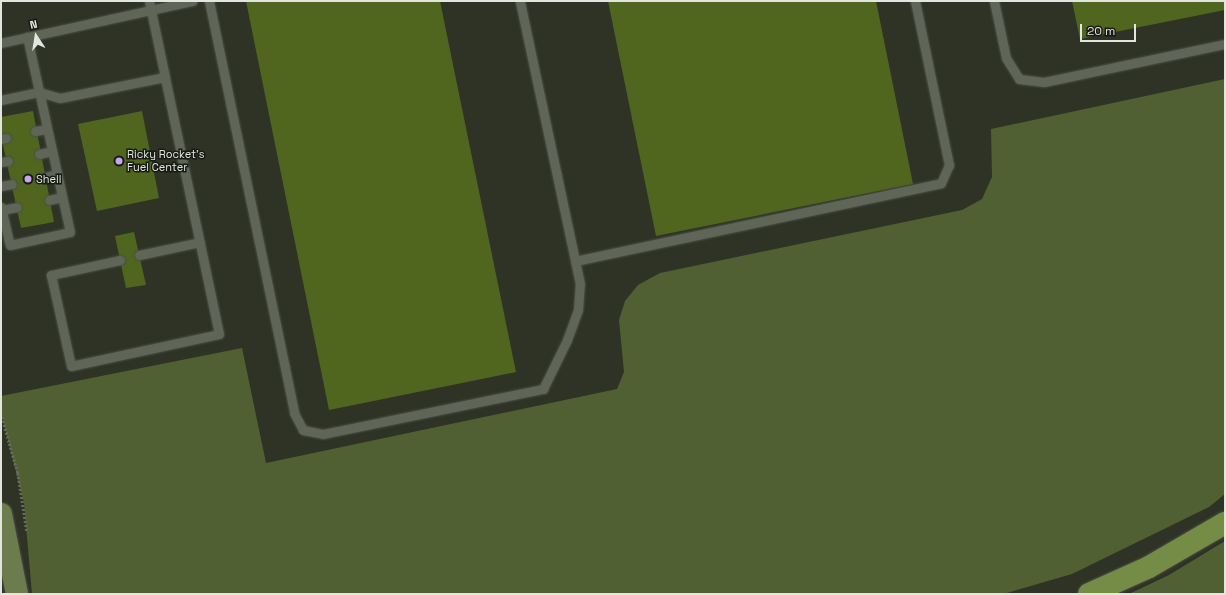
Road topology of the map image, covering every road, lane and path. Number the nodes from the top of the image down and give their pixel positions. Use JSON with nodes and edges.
{"nodes":[{"id":1,"x":192,"y":1,"type":"edge"},
{"id":2,"x":209,"y":1,"type":"edge"},
{"id":3,"x":520,"y":1,"type":"edge"},
{"id":4,"x":915,"y":1,"type":"edge"},
{"id":5,"x":994,"y":1,"type":"edge"},
{"id":6,"x":150,"y":5,"type":"edge"},
{"id":7,"x":28,"y":37,"type":"junction"},
{"id":8,"x":1,"y":42,"type":"edge"},
{"id":9,"x":1225,"y":44,"type":"edge"},
{"id":10,"x":165,"y":77,"type":"junction"},
{"id":11,"x":39,"y":92,"type":"junction"},
{"id":12,"x":1,"y":100,"type":"edge"},
{"id":13,"x":47,"y":129,"type":"junction"},
{"id":14,"x":35,"y":132,"type":"dead end"},
{"id":15,"x":52,"y":151,"type":"junction"},
{"id":16,"x":39,"y":154,"type":"dead end"},
{"id":17,"x":57,"y":174,"type":"junction"},
{"id":18,"x":45,"y":177,"type":"dead end"},
{"id":19,"x":12,"y":184,"type":"dead end"},
{"id":20,"x":1,"y":186,"type":"edge"},
{"id":21,"x":62,"y":197,"type":"junction"},
{"id":22,"x":49,"y":200,"type":"dead end"},
{"id":23,"x":17,"y":207,"type":"dead end"},
{"id":24,"x":1,"y":209,"type":"edge"},
{"id":25,"x":200,"y":242,"type":"junction"},
{"id":26,"x":139,"y":256,"type":"dead end"},
{"id":27,"x":120,"y":260,"type":"dead end"},
{"id":28,"x":575,"y":261,"type":"junction"},
{"id":29,"x":1,"y":413,"type":"edge"},
{"id":30,"x":1,"y":514,"type":"edge"},
{"id":31,"x":1225,"y":523,"type":"edge"},
{"id":32,"x":28,"y":541,"type":"dead end"},
{"id":33,"x":17,"y":594,"type":"edge"},
{"id":34,"x":1089,"y":594,"type":"edge"}],
"edges":[{"from":1,"to":6,"type":"lane"},
{"from":2,"to":28,"type":"lane"},
{"from":3,"to":28,"type":"lane"},
{"from":4,"to":28,"type":"lane"},
{"from":5,"to":9,"type":"lane"},
{"from":6,"to":7,"type":"lane"},
{"from":6,"to":10,"type":"lane"},
{"from":7,"to":8,"type":"lane"},
{"from":7,"to":11,"type":"lane"},
{"from":10,"to":11,"type":"lane"},
{"from":10,"to":25,"type":"lane"},
{"from":11,"to":12,"type":"lane"},
{"from":11,"to":13,"type":"lane"},
{"from":13,"to":14,"type":"lane"},
{"from":13,"to":15,"type":"lane"},
{"from":15,"to":16,"type":"lane"},
{"from":15,"to":17,"type":"lane"},
{"from":17,"to":18,"type":"lane"},
{"from":17,"to":21,"type":"lane"},
{"from":19,"to":20,"type":"lane"},
{"from":21,"to":22,"type":"lane"},
{"from":21,"to":24,"type":"lane"},
{"from":23,"to":24,"type":"lane"},
{"from":25,"to":26,"type":"lane"},
{"from":25,"to":27,"type":"lane"},
{"from":29,"to":32,"type":"path"},
{"from":30,"to":33,"type":"main road"},
{"from":31,"to":34,"type":"highway"}]}
